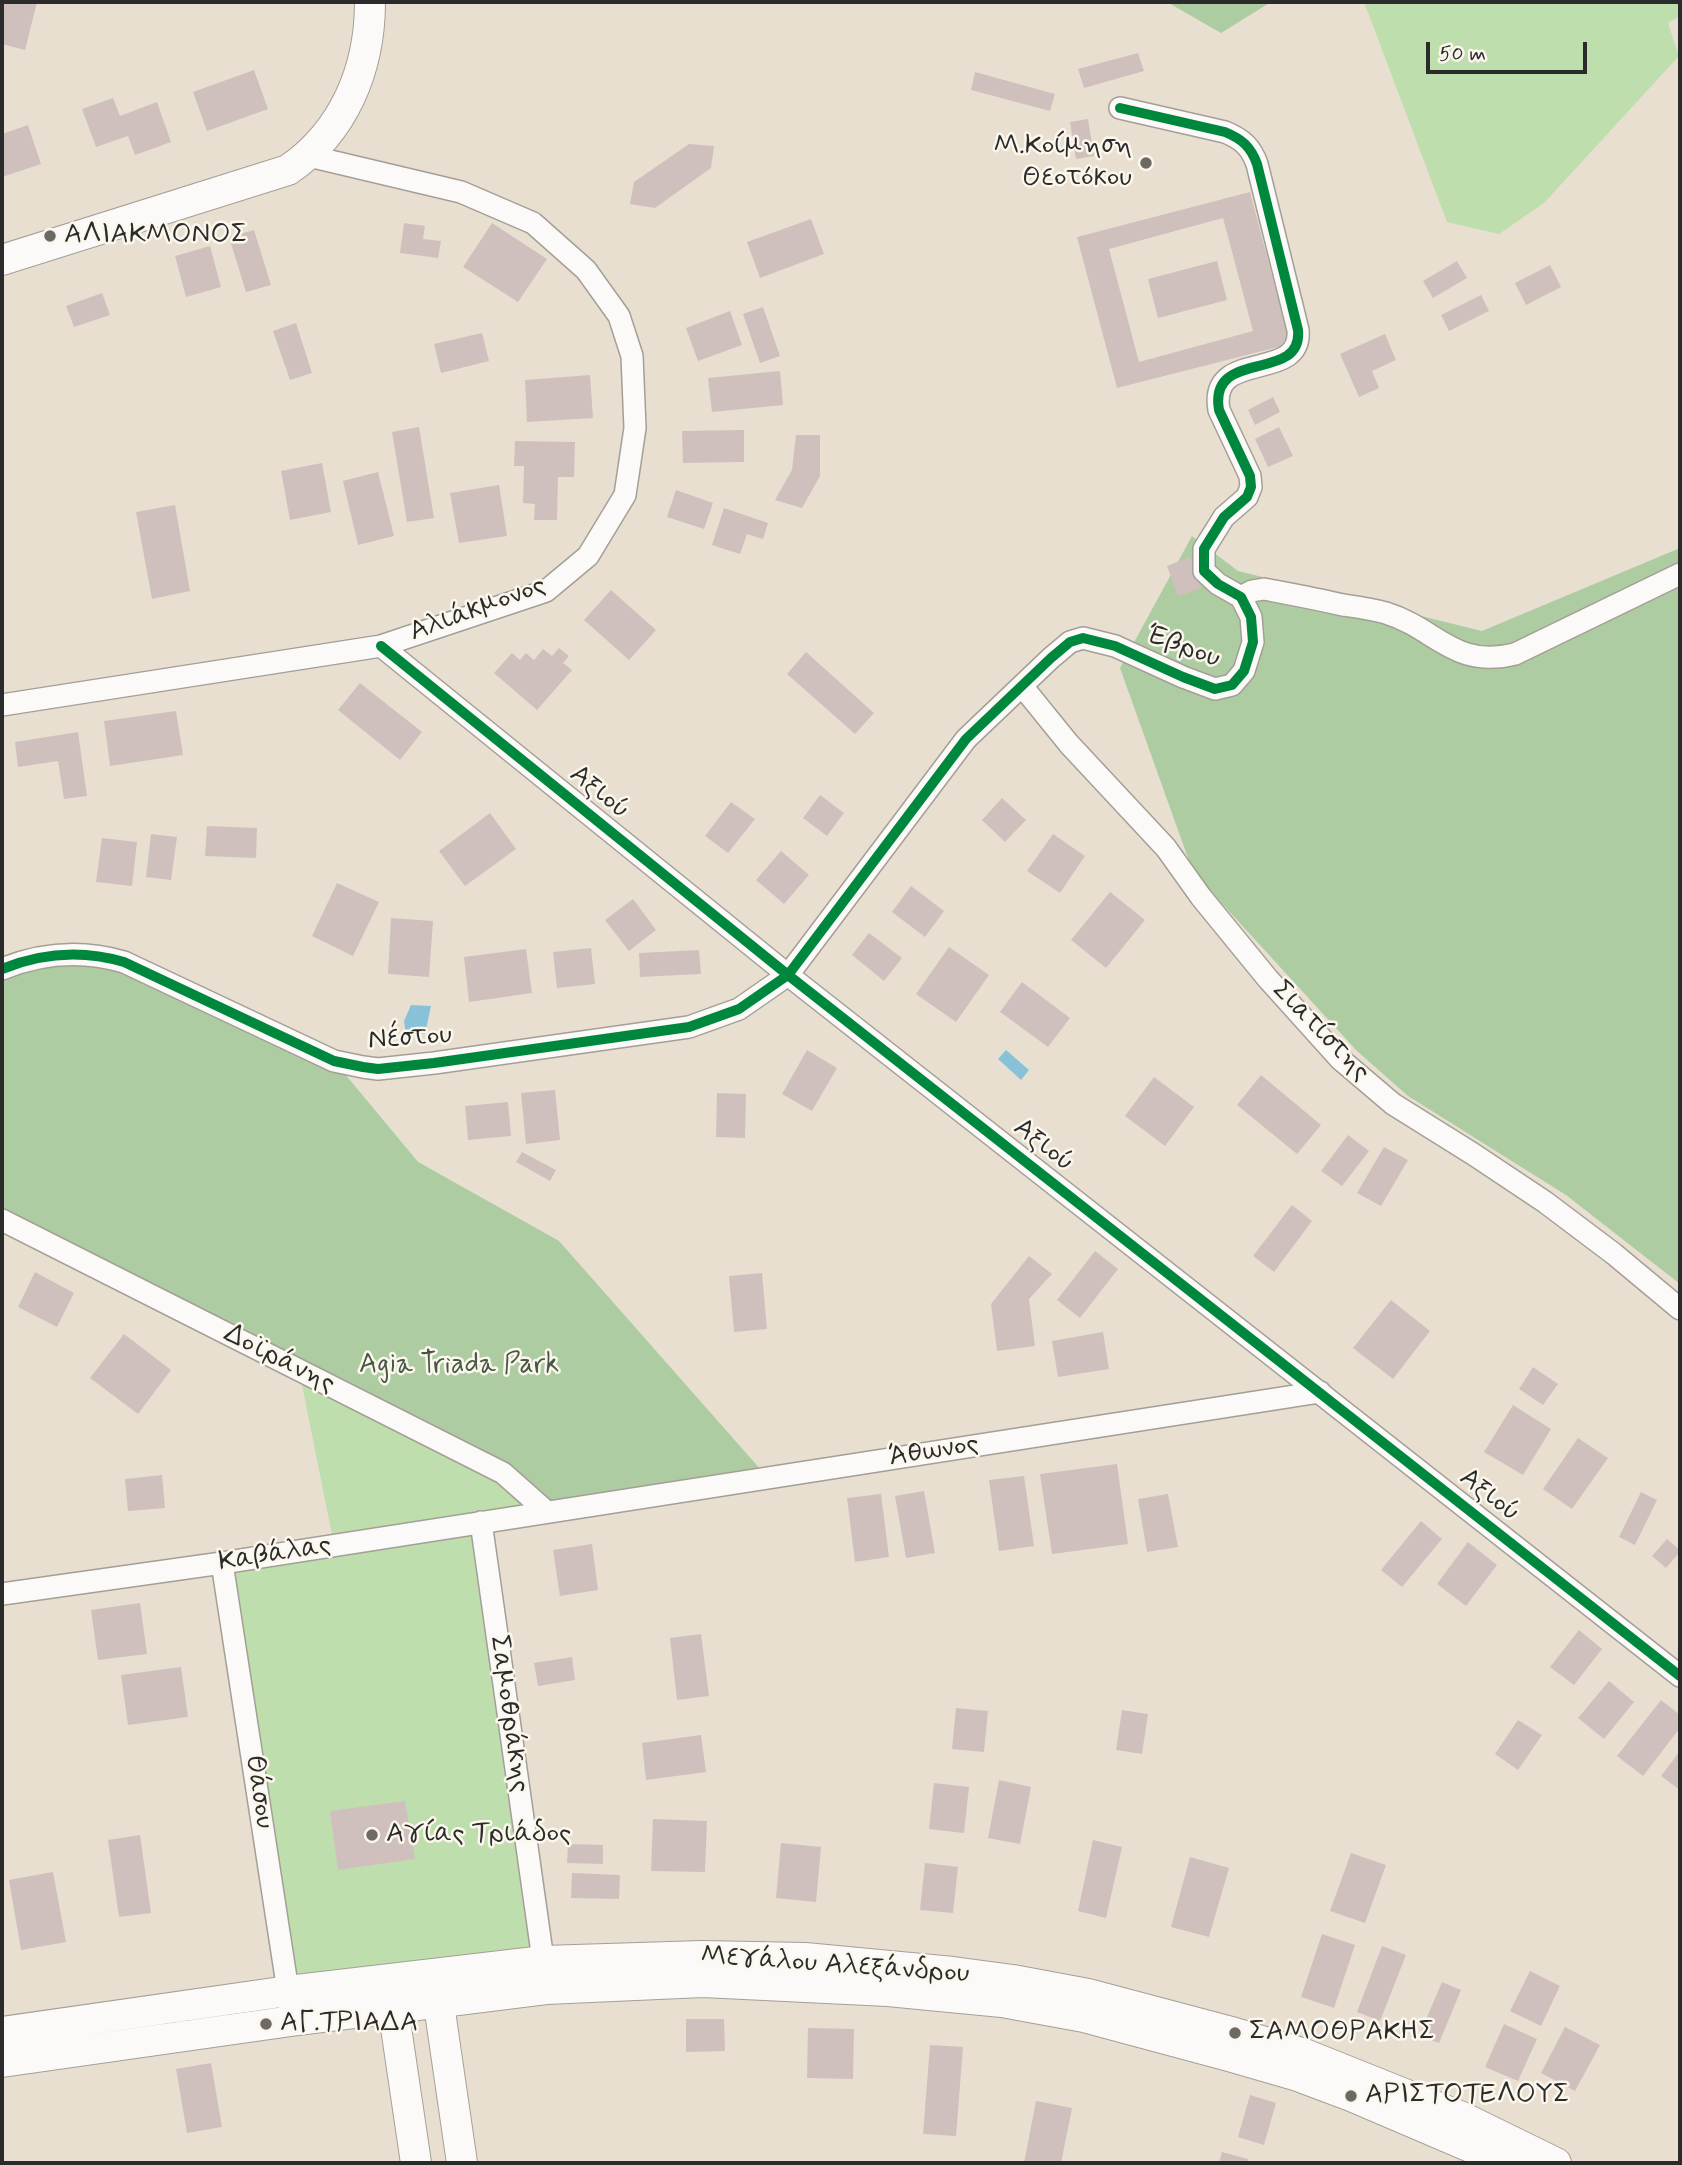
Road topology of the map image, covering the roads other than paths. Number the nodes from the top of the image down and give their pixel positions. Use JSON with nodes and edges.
{"nodes":[{"id":1,"x":370,"y":2,"type":"edge"},
{"id":2,"x":1120,"y":108,"type":"dead end"},
{"id":3,"x":309,"y":156,"type":"junction"},
{"id":4,"x":2,"y":260,"type":"edge"},
{"id":5,"x":1680,"y":574,"type":"edge"},
{"id":6,"x":1241,"y":597,"type":"junction"},
{"id":7,"x":381,"y":646,"type":"junction"},
{"id":8,"x":1022,"y":687,"type":"junction"},
{"id":9,"x":2,"y":705,"type":"edge"},
{"id":10,"x":2,"y":969,"type":"edge"},
{"id":11,"x":788,"y":975,"type":"junction"},
{"id":12,"x":2,"y":1220,"type":"edge"},
{"id":13,"x":1680,"y":1309,"type":"edge"},
{"id":14,"x":1320,"y":1392,"type":"junction"},
{"id":15,"x":547,"y":1512,"type":"junction"},
{"id":16,"x":481,"y":1522,"type":"junction"},
{"id":17,"x":222,"y":1563,"type":"junction"},
{"id":18,"x":2,"y":1594,"type":"edge"},
{"id":19,"x":1680,"y":1676,"type":"edge"},
{"id":20,"x":545,"y":1975,"type":"junction"},
{"id":21,"x":436,"y":1987,"type":"junction"},
{"id":22,"x":391,"y":1993,"type":"junction"},
{"id":23,"x":289,"y":2006,"type":"junction"},
{"id":24,"x":2,"y":2032,"type":"edge"},
{"id":25,"x":2,"y":2062,"type":"edge"},
{"id":26,"x":416,"y":2163,"type":"edge"},
{"id":27,"x":462,"y":2163,"type":"edge"},
{"id":28,"x":1508,"y":2163,"type":"edge"},
{"id":29,"x":1556,"y":2163,"type":"edge"}],
"edges":[{"from":1,"to":3,"type":"street"},
{"from":2,"to":6,"type":"street"},
{"from":3,"to":4,"type":"street"},
{"from":3,"to":7,"type":"street","name":"Αλιάκμονος"},
{"from":5,"to":6,"type":"street"},
{"from":6,"to":8,"type":"street","name":"Έβρου"},
{"from":7,"to":9,"type":"street","name":"Αλιάκμονος"},
{"from":7,"to":11,"type":"street","name":"Αξιού"},
{"from":8,"to":11,"type":"street","name":"Έβρου"},
{"from":8,"to":13,"type":"street","name":"Σιατίστης"},
{"from":10,"to":11,"type":"street","name":"Νέστου"},
{"from":11,"to":14,"type":"street","name":"Αξιού"},
{"from":12,"to":15,"type":"street","name":"Δοϊράνης"},
{"from":14,"to":15,"type":"street","name":"Άθωνος"},
{"from":14,"to":19,"type":"street","name":"Αξιού"},
{"from":15,"to":16,"type":"street","name":"Καβάλας"},
{"from":16,"to":17,"type":"street","name":"Καβάλας"},
{"from":16,"to":20,"type":"street","name":"Σαμοθράκης"},
{"from":17,"to":18,"type":"street","name":"Καβάλας"},
{"from":17,"to":23,"type":"street","name":"Θάσου"},
{"from":20,"to":21,"type":"street","name":"Μεγάλου Αλεξάνδρου"},
{"from":20,"to":28,"type":"street","name":"Μεγάλου Αλεξάνδρου"},
{"from":20,"to":29,"type":"street","name":"Μεγάλου Αλεξάνδρου"},
{"from":21,"to":22,"type":"street","name":"Μεγάλου Αλεξάνδρου"},
{"from":21,"to":27,"type":"street"},
{"from":22,"to":23,"type":"street","name":"Μεγάλου Αλεξάνδρου"},
{"from":22,"to":26,"type":"street"},
{"from":23,"to":24,"type":"street","name":"Μεγάλου Αλεξάνδρου"},
{"from":23,"to":25,"type":"street","name":"Μεγάλου Αλεξάνδρου"}]}
